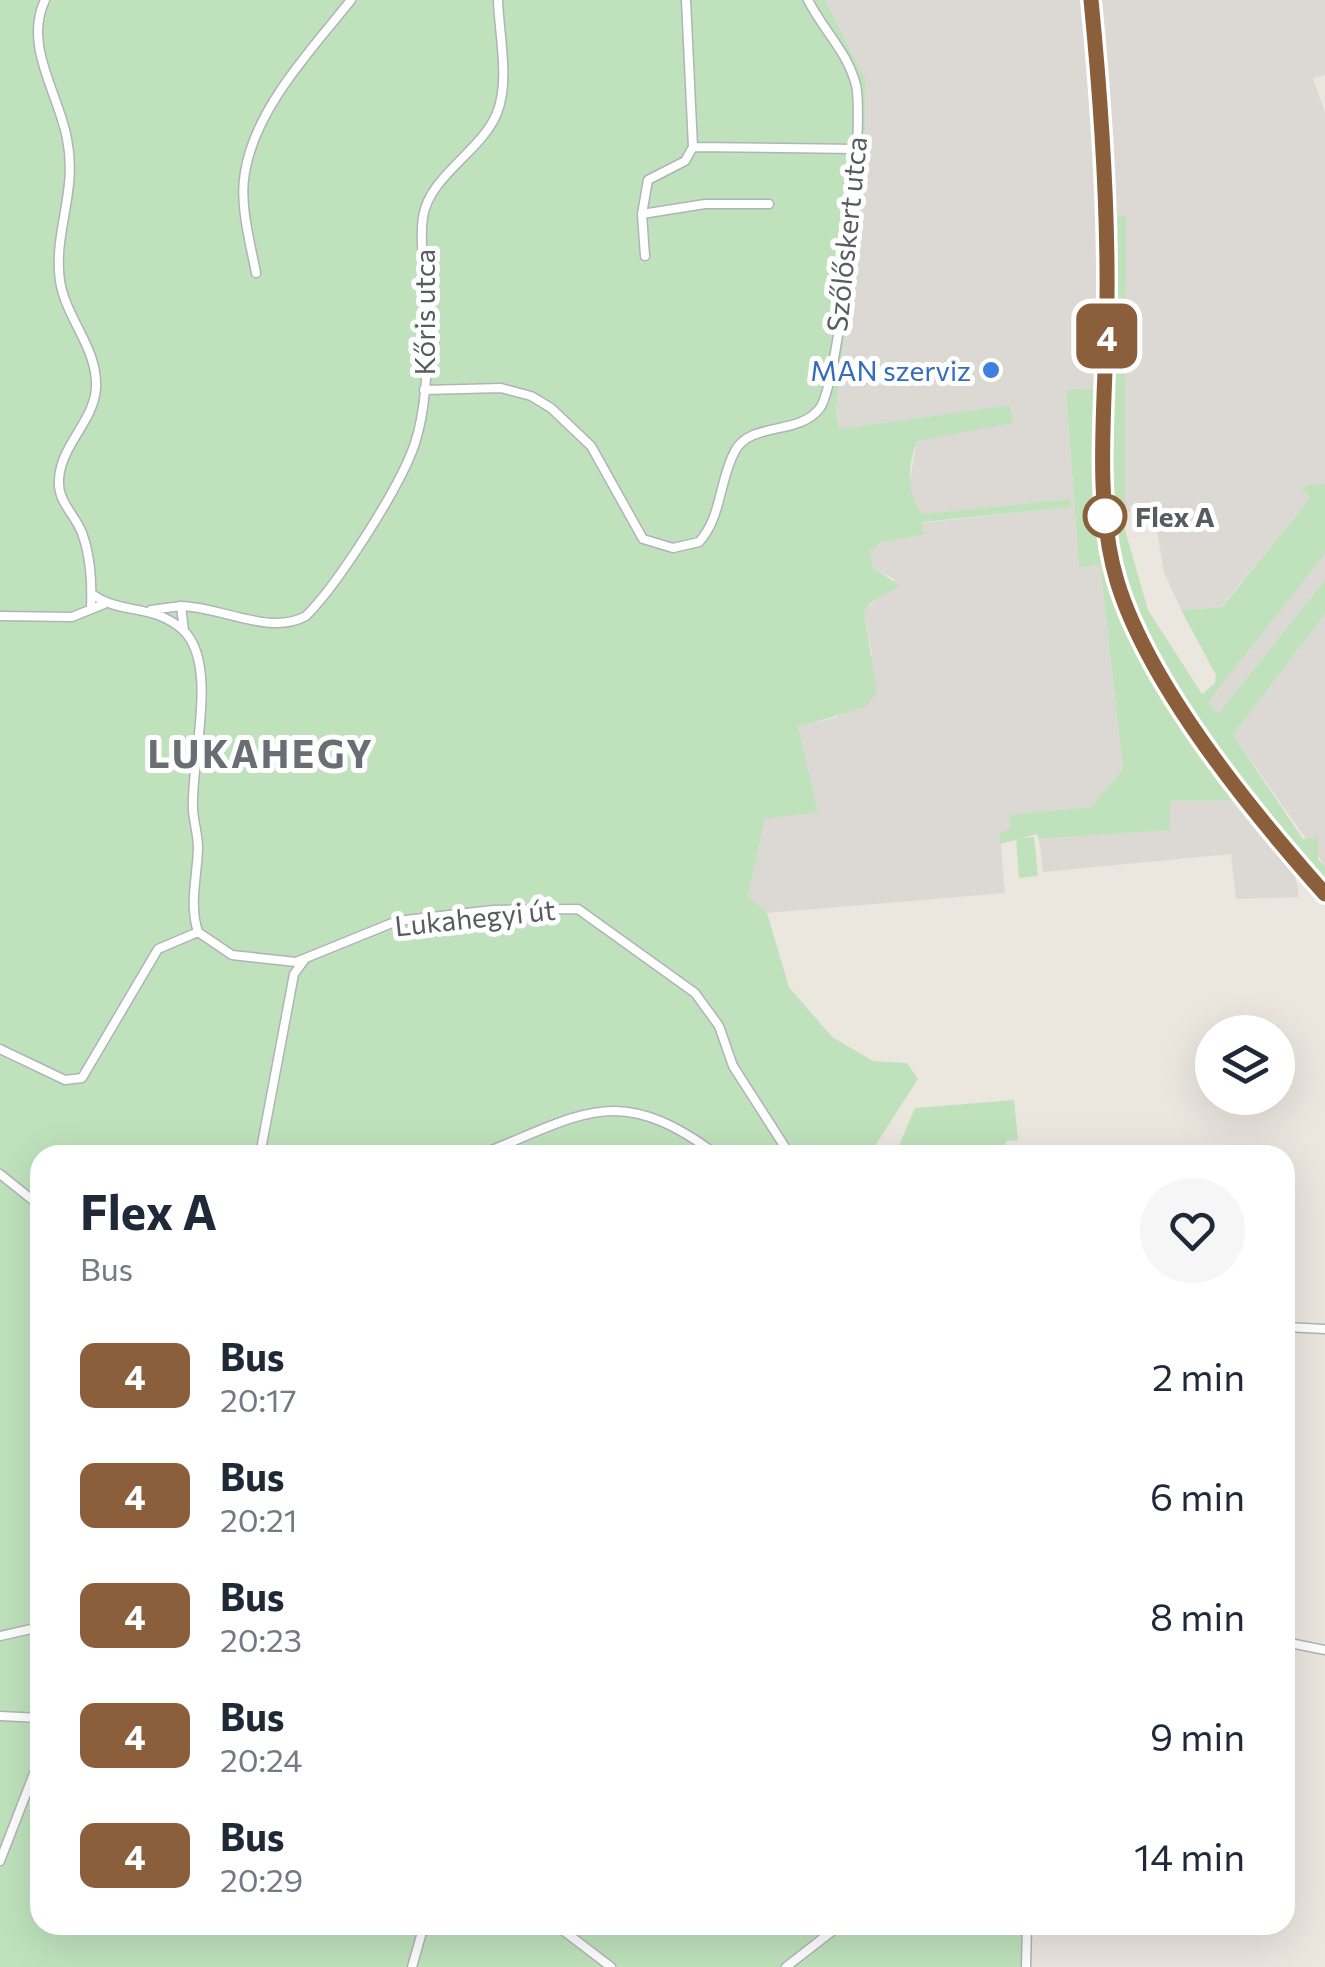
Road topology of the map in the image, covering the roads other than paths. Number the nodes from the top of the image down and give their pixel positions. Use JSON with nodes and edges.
{"nodes":[{"id":1,"x":44,"y":0,"type":"edge"},
{"id":2,"x":351,"y":0,"type":"edge"},
{"id":3,"x":498,"y":0,"type":"edge"},
{"id":4,"x":686,"y":0,"type":"edge"},
{"id":5,"x":808,"y":0,"type":"edge"},
{"id":6,"x":1091,"y":0,"type":"edge"},
{"id":7,"x":693,"y":147,"type":"junction"},
{"id":8,"x":857,"y":149,"type":"junction"},
{"id":9,"x":769,"y":204,"type":"dead end"},
{"id":10,"x":642,"y":214,"type":"junction"},
{"id":11,"x":645,"y":256,"type":"dead end"},
{"id":12,"x":256,"y":272,"type":"dead end"},
{"id":13,"x":424,"y":390,"type":"junction"},
{"id":14,"x":92,"y":594,"type":"junction"},
{"id":15,"x":104,"y":604,"type":"junction"},
{"id":16,"x":181,"y":606,"type":"junction"},
{"id":17,"x":91,"y":608,"type":"junction"},
{"id":18,"x":151,"y":610,"type":"junction"},
{"id":19,"x":0,"y":616,"type":"edge"},
{"id":20,"x":184,"y":631,"type":"junction"},
{"id":21,"x":1325,"y":894,"type":"edge"},
{"id":22,"x":198,"y":932,"type":"junction"},
{"id":23,"x":305,"y":959,"type":"junction"},
{"id":24,"x":286,"y":961,"type":"junction"},
{"id":25,"x":294,"y":974,"type":"junction"},
{"id":26,"x":0,"y":1049,"type":"edge"},
{"id":27,"x":262,"y":1145,"type":"edge"},
{"id":28,"x":507,"y":1145,"type":"edge"},
{"id":29,"x":701,"y":1145,"type":"edge"},
{"id":30,"x":784,"y":1145,"type":"edge"},
{"id":31,"x":0,"y":1174,"type":"edge"},
{"id":32,"x":30,"y":1198,"type":"edge"},
{"id":33,"x":1295,"y":1328,"type":"edge"},
{"id":34,"x":1325,"y":1329,"type":"edge"},
{"id":35,"x":30,"y":1629,"type":"edge"},
{"id":36,"x":0,"y":1636,"type":"edge"},
{"id":37,"x":1295,"y":1644,"type":"edge"},
{"id":38,"x":1325,"y":1650,"type":"edge"},
{"id":39,"x":0,"y":1716,"type":"edge"},
{"id":40,"x":30,"y":1718,"type":"edge"},
{"id":41,"x":30,"y":1784,"type":"edge"},
{"id":42,"x":0,"y":1861,"type":"edge"},
{"id":43,"x":421,"y":1935,"type":"edge"},
{"id":44,"x":569,"y":1935,"type":"edge"},
{"id":45,"x":827,"y":1935,"type":"edge"},
{"id":46,"x":1027,"y":1935,"type":"edge"},
{"id":47,"x":412,"y":1967,"type":"edge"},
{"id":48,"x":611,"y":1967,"type":"edge"},
{"id":49,"x":786,"y":1967,"type":"edge"},
{"id":50,"x":1026,"y":1967,"type":"edge"}],
"edges":[{"from":1,"to":14,"type":"street"},
{"from":2,"to":12,"type":"street"},
{"from":3,"to":13,"type":"street","name":"Kőris utca"},
{"from":4,"to":7,"type":"street"},
{"from":5,"to":8,"type":"street","name":"Szőlőskert utca"},
{"from":6,"to":21,"type":"main road"},
{"from":7,"to":8,"type":"street"},
{"from":7,"to":10,"type":"street"},
{"from":8,"to":13,"type":"street","name":"Szőlőskert utca"},
{"from":9,"to":10,"type":"street"},
{"from":10,"to":11,"type":"street"},
{"from":13,"to":16,"type":"street","name":"Kőris utca"},
{"from":14,"to":15,"type":"street"},
{"from":14,"to":17,"type":"street"},
{"from":15,"to":17,"type":"street"},
{"from":15,"to":18,"type":"street"},
{"from":16,"to":18,"type":"street"},
{"from":16,"to":20,"type":"street"},
{"from":17,"to":19,"type":"street"},
{"from":18,"to":20,"type":"street"},
{"from":20,"to":22,"type":"street"},
{"from":22,"to":24,"type":"street","name":"Lukahegyi út"},
{"from":22,"to":26,"type":"street"},
{"from":23,"to":24,"type":"street","name":"Lukahegyi út"},
{"from":23,"to":25,"type":"street"},
{"from":23,"to":30,"type":"street","name":"Lukahegyi út"},
{"from":24,"to":25,"type":"street"},
{"from":25,"to":27,"type":"street"},
{"from":28,"to":29,"type":"street"},
{"from":31,"to":32,"type":"street"},
{"from":33,"to":34,"type":"street"},
{"from":35,"to":36,"type":"street"},
{"from":37,"to":38,"type":"street"},
{"from":39,"to":40,"type":"street"},
{"from":41,"to":42,"type":"street"},
{"from":43,"to":47,"type":"street"},
{"from":44,"to":48,"type":"street"},
{"from":45,"to":49,"type":"street"},
{"from":46,"to":50,"type":"street"}]}
